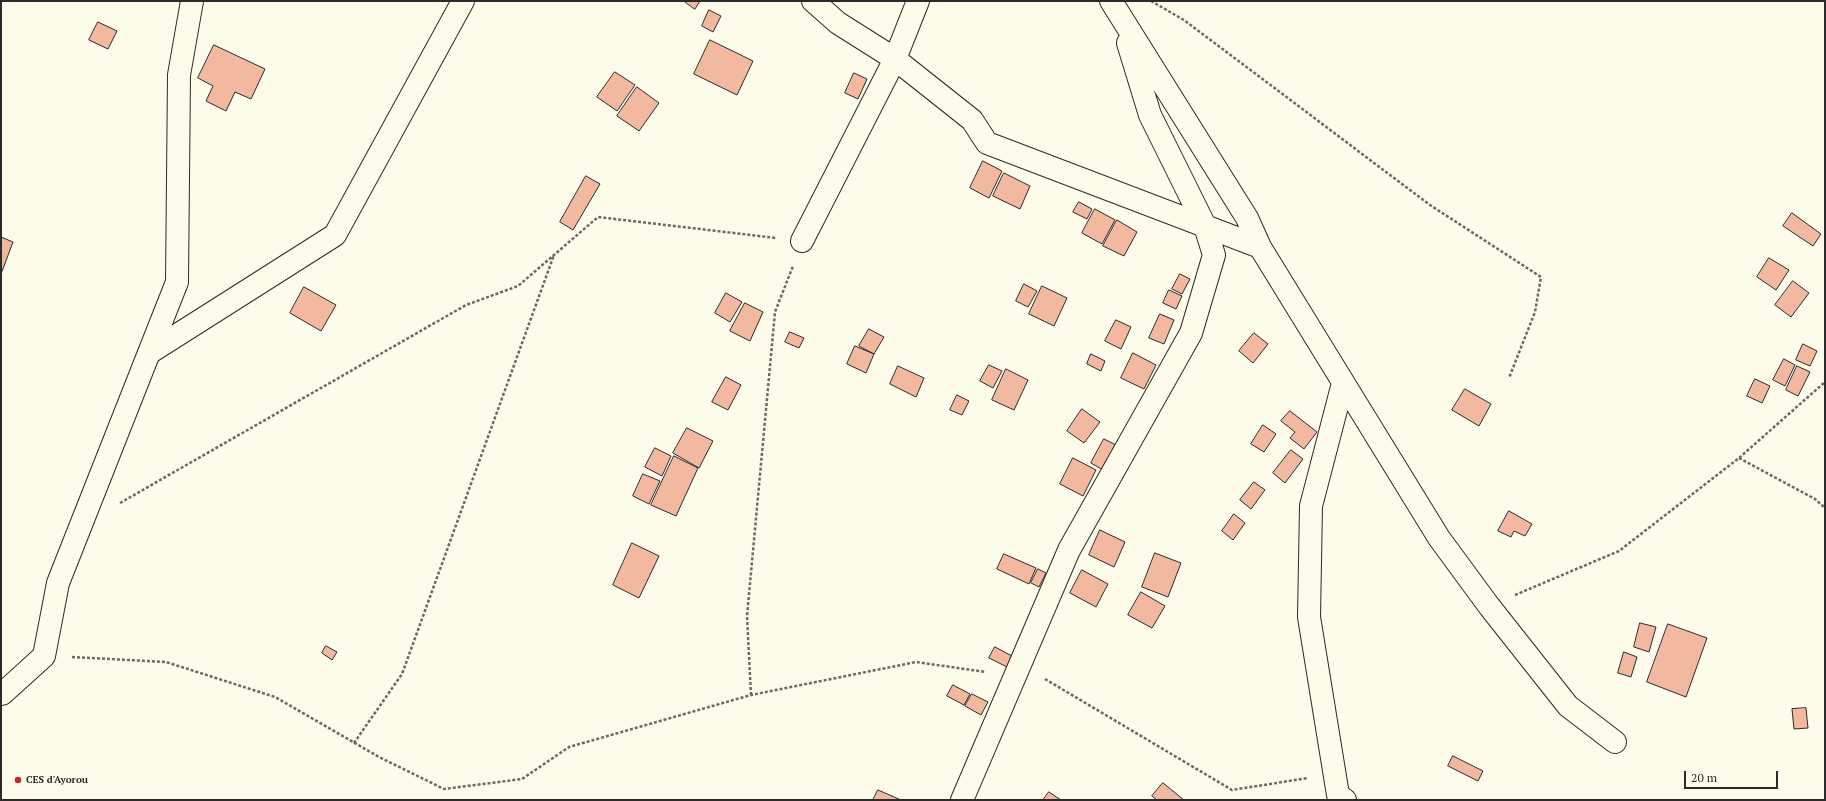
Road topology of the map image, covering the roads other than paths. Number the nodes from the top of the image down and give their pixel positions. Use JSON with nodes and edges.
{"nodes":[{"id":1,"x":192,"y":1,"type":"edge"},
{"id":2,"x":462,"y":1,"type":"edge"},
{"id":3,"x":813,"y":1,"type":"edge"},
{"id":4,"x":918,"y":1,"type":"edge"},
{"id":5,"x":1115,"y":8,"type":"edge"},
{"id":6,"x":895,"y":59,"type":"junction"},
{"id":7,"x":1205,"y":226,"type":"junction"},
{"id":8,"x":802,"y":241,"type":"road end"},
{"id":9,"x":1260,"y":247,"type":"junction"},
{"id":10,"x":149,"y":353,"type":"junction"},
{"id":11,"x":1343,"y":384,"type":"junction"},
{"id":12,"x":2,"y":694,"type":"edge"},
{"id":13,"x":1615,"y":742,"type":"dead end"},
{"id":14,"x":962,"y":800,"type":"edge"},
{"id":15,"x":1345,"y":800,"type":"edge"}],
"edges":[{"from":1,"to":10,"type":"street"},
{"from":2,"to":10,"type":"street"},
{"from":3,"to":6,"type":"street"},
{"from":4,"to":6,"type":"street"},
{"from":5,"to":7,"type":"street"},
{"from":5,"to":9,"type":"street"},
{"from":6,"to":7,"type":"street"},
{"from":6,"to":8,"type":"street"},
{"from":7,"to":9,"type":"street"},
{"from":7,"to":14,"type":"street"},
{"from":9,"to":11,"type":"street"},
{"from":10,"to":12,"type":"street"},
{"from":11,"to":13,"type":"street"},
{"from":11,"to":15,"type":"street"}]}
